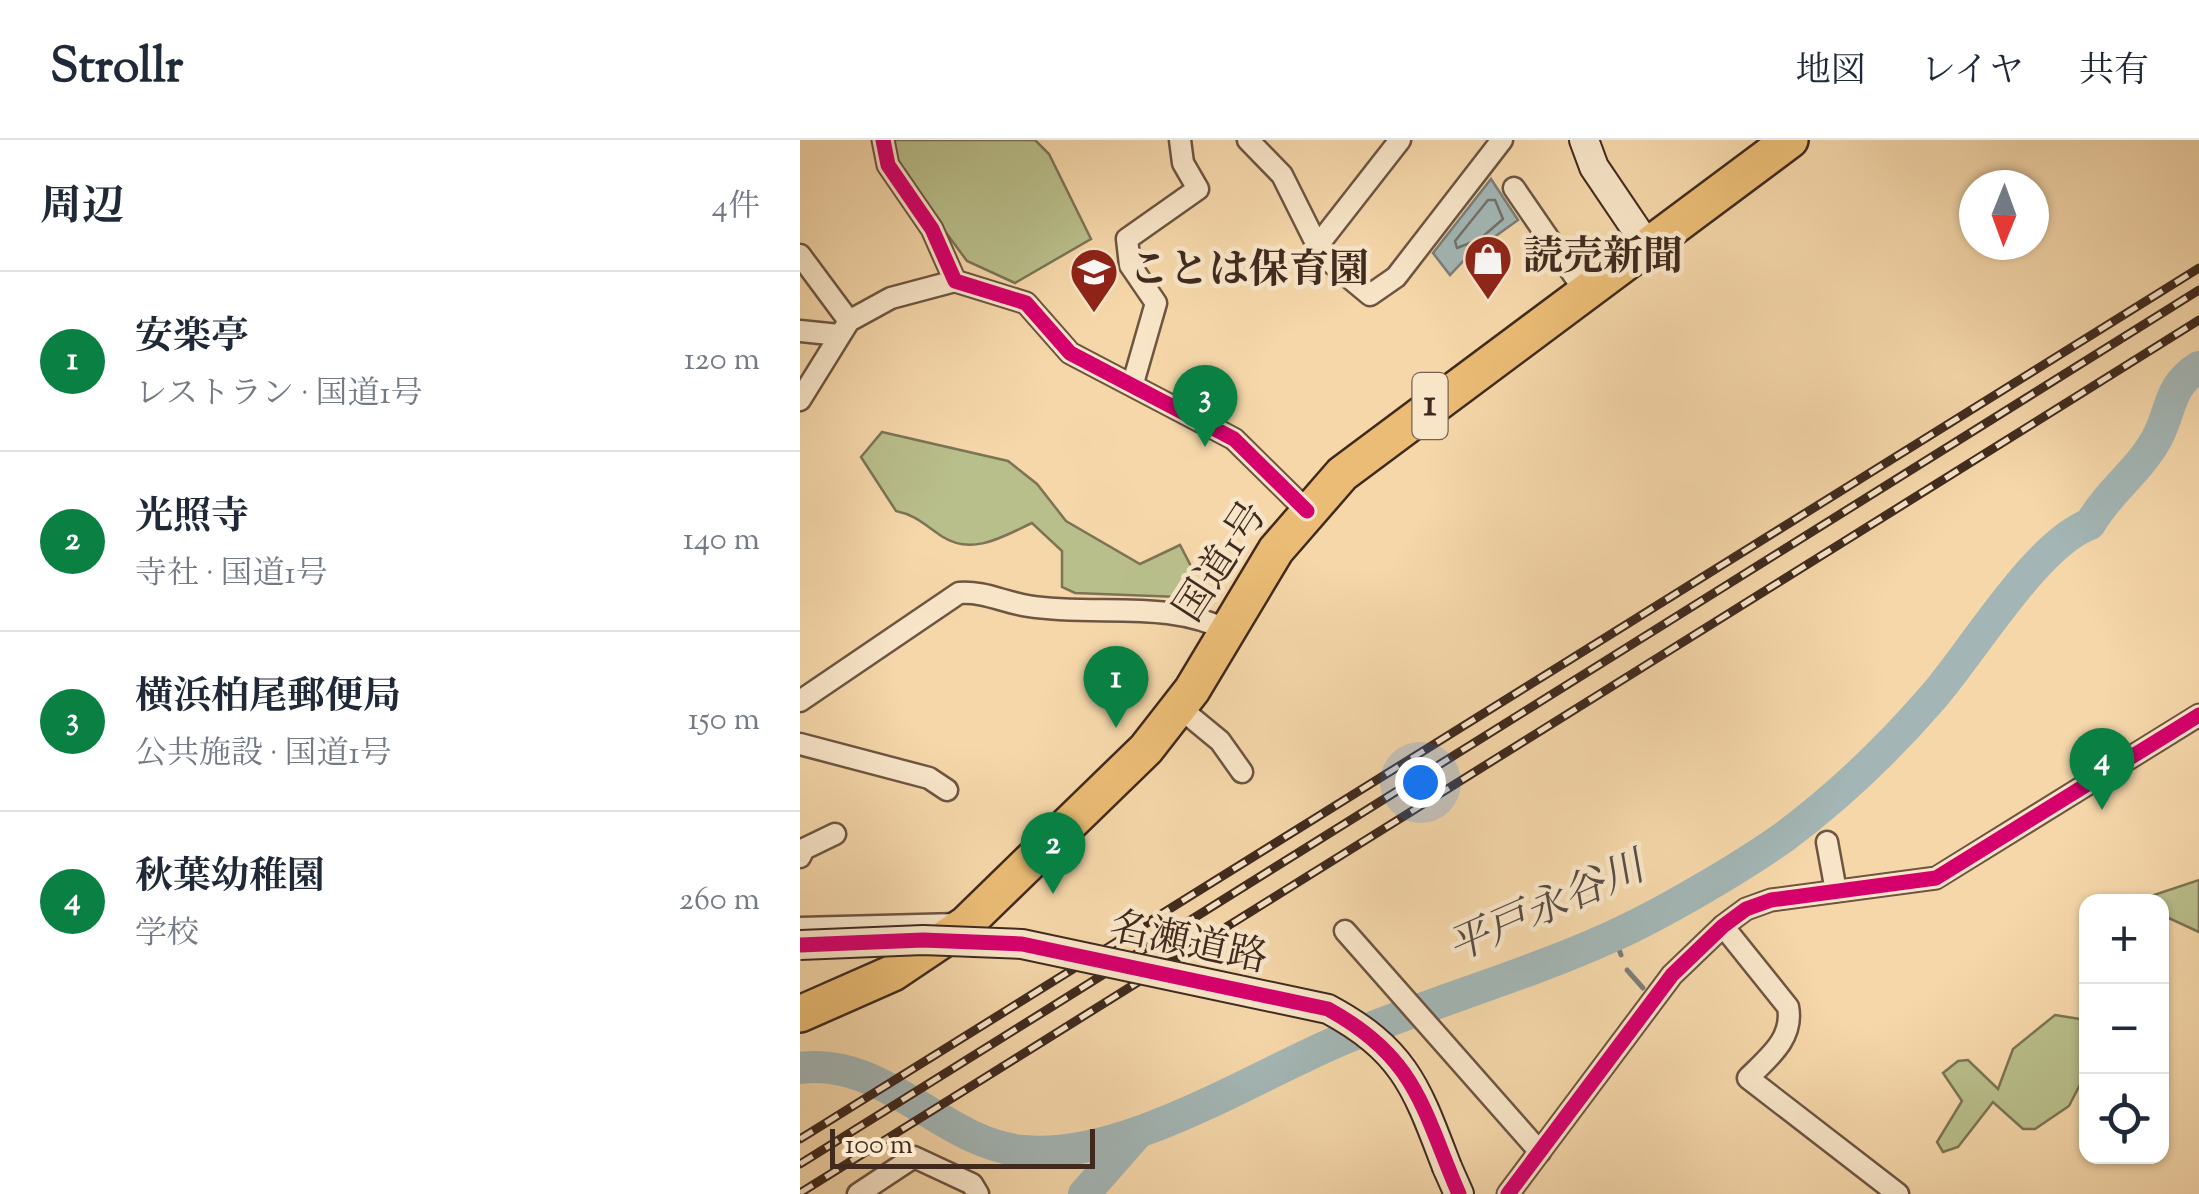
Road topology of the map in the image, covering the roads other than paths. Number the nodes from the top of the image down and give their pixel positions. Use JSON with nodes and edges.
{"nodes":[{"id":1,"x":883,"y":140,"type":"edge"},
{"id":2,"x":1180,"y":140,"type":"edge"},
{"id":3,"x":1248,"y":140,"type":"edge"},
{"id":4,"x":1502,"y":140,"type":"edge"},
{"id":5,"x":1584,"y":140,"type":"edge"},
{"id":6,"x":1790,"y":140,"type":"edge"},
{"id":7,"x":1388,"y":144,"type":"edge"},
{"id":8,"x":1514,"y":188,"type":"dead end"},
{"id":9,"x":1646,"y":244,"type":"junction"},
{"id":10,"x":1318,"y":246,"type":"junction"},
{"id":11,"x":800,"y":255,"type":"edge"},
{"id":12,"x":956,"y":281,"type":"junction"},
{"id":13,"x":1584,"y":290,"type":"junction"},
{"id":14,"x":844,"y":328,"type":"junction"},
{"id":15,"x":800,"y":330,"type":"edge"},
{"id":16,"x":1133,"y":384,"type":"junction"},
{"id":17,"x":800,"y":400,"type":"edge"},
{"id":18,"x":1307,"y":511,"type":"junction"},
{"id":19,"x":1229,"y":631,"type":"junction"},
{"id":20,"x":800,"y":701,"type":"edge"},
{"id":21,"x":1180,"y":708,"type":"junction"},
{"id":22,"x":2199,"y":714,"type":"edge"},
{"id":23,"x":800,"y":744,"type":"edge"},
{"id":24,"x":1242,"y":772,"type":"dead end"},
{"id":25,"x":947,"y":790,"type":"dead end"},
{"id":26,"x":835,"y":834,"type":"dead end"},
{"id":27,"x":1827,"y":842,"type":"dead end"},
{"id":28,"x":800,"y":858,"type":"edge"},
{"id":29,"x":1836,"y":891,"type":"junction"},
{"id":30,"x":966,"y":924,"type":"junction"},
{"id":31,"x":1722,"y":926,"type":"junction"},
{"id":32,"x":800,"y":928,"type":"edge"},
{"id":33,"x":1346,"y":931,"type":"dead end"},
{"id":34,"x":800,"y":945,"type":"edge"},
{"id":35,"x":800,"y":1014,"type":"edge"},
{"id":36,"x":1540,"y":1152,"type":"junction"},
{"id":37,"x":858,"y":1194,"type":"edge"},
{"id":38,"x":978,"y":1194,"type":"edge"},
{"id":39,"x":1459,"y":1194,"type":"edge"},
{"id":40,"x":1508,"y":1194,"type":"edge"},
{"id":41,"x":1898,"y":1194,"type":"edge"}],
"edges":[{"from":1,"to":12,"type":"street"},
{"from":2,"to":16,"type":"street"},
{"from":3,"to":10,"type":"street"},
{"from":4,"to":10,"type":"street"},
{"from":5,"to":9,"type":"street"},
{"from":6,"to":9,"type":"highway","name":"国道1号","number":"1"},
{"from":7,"to":10,"type":"street"},
{"from":8,"to":13,"type":"street"},
{"from":9,"to":13,"type":"highway","name":"国道1号","number":"1"},
{"from":11,"to":14,"type":"street"},
{"from":12,"to":14,"type":"street"},
{"from":12,"to":16,"type":"street"},
{"from":13,"to":18,"type":"highway","name":"国道1号","number":"1"},
{"from":14,"to":15,"type":"street"},
{"from":14,"to":17,"type":"street"},
{"from":16,"to":18,"type":"street"},
{"from":18,"to":19,"type":"highway","name":"国道1号","number":"1"},
{"from":19,"to":20,"type":"street"},
{"from":19,"to":21,"type":"highway","name":"国道1号","number":"1"},
{"from":21,"to":24,"type":"street"},
{"from":21,"to":30,"type":"highway","name":"国道1号","number":"1"},
{"from":22,"to":29,"type":"street"},
{"from":23,"to":25,"type":"street"},
{"from":26,"to":28,"type":"street"},
{"from":27,"to":29,"type":"street"},
{"from":29,"to":31,"type":"street"},
{"from":30,"to":32,"type":"street"},
{"from":30,"to":35,"type":"highway","name":"国道1号","number":"1"},
{"from":31,"to":36,"type":"street"},
{"from":31,"to":41,"type":"street"},
{"from":33,"to":36,"type":"street"},
{"from":34,"to":39,"type":"street","name":"名瀬道路","bridge":true},
{"from":36,"to":40,"type":"street"},
{"from":37,"to":38,"type":"street"}]}
